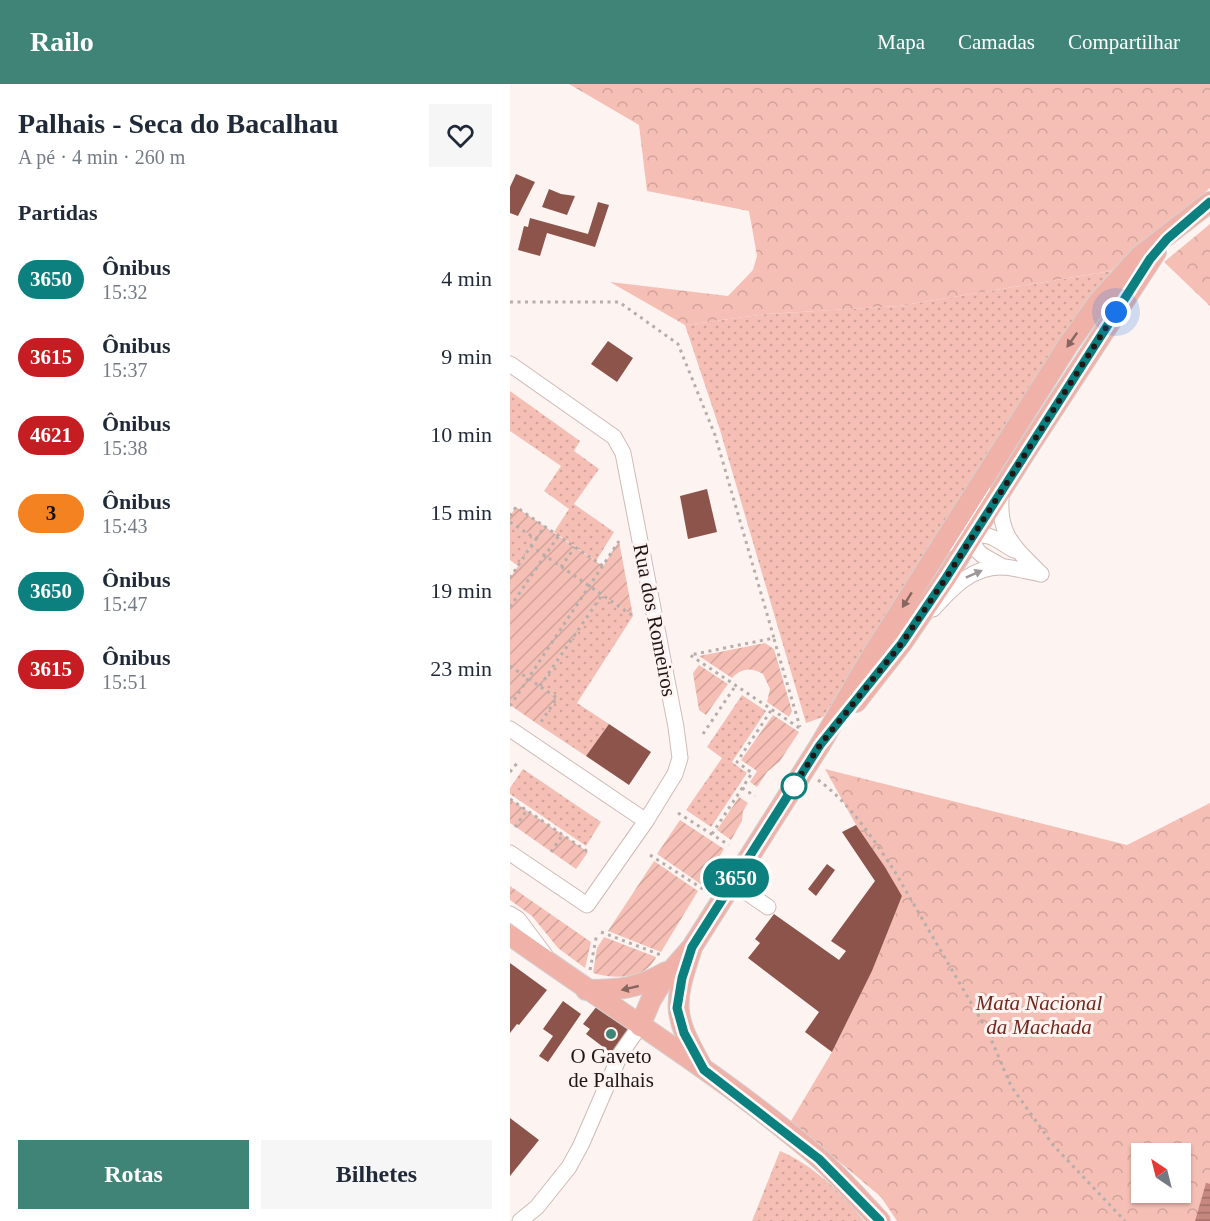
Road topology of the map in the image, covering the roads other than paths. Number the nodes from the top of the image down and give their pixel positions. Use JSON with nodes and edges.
{"nodes":[{"id":1,"x":1210,"y":202,"type":"edge"},
{"id":2,"x":1184,"y":222,"type":"junction"},
{"id":3,"x":510,"y":364,"type":"edge"},
{"id":4,"x":990,"y":468,"type":"junction"},
{"id":5,"x":1002,"y":489,"type":"junction"},
{"id":6,"x":972,"y":537,"type":"junction"},
{"id":7,"x":939,"y":550,"type":"junction"},
{"id":8,"x":1022,"y":555,"type":"junction"},
{"id":9,"x":1003,"y":567,"type":"junction"},
{"id":10,"x":902,"y":643,"type":"junction"},
{"id":11,"x":510,"y":729,"type":"edge"},
{"id":12,"x":820,"y":745,"type":"junction"},
{"id":13,"x":646,"y":821,"type":"junction"},
{"id":14,"x":510,"y":853,"type":"edge"},
{"id":15,"x":733,"y":883,"type":"junction"},
{"id":16,"x":768,"y":907,"type":"dead end"},
{"id":17,"x":510,"y":914,"type":"edge"},
{"id":18,"x":510,"y":935,"type":"edge"},
{"id":19,"x":554,"y":967,"type":"junction"},
{"id":20,"x":671,"y":968,"type":"junction"},
{"id":21,"x":587,"y":982,"type":"junction"},
{"id":22,"x":640,"y":1026,"type":"junction"},
{"id":23,"x":704,"y":1070,"type":"junction"},
{"id":24,"x":520,"y":1221,"type":"edge"},
{"id":25,"x":880,"y":1221,"type":"edge"}],
"edges":[{"from":1,"to":2,"type":"main road"},
{"from":2,"to":4,"type":"main road","one_way":true},
{"from":2,"to":5,"type":"main road"},
{"from":3,"to":13,"type":"street","name":"Rua dos Romeiros"},
{"from":4,"to":6,"type":"street"},
{"from":4,"to":7,"type":"main road"},
{"from":5,"to":6,"type":"main road"},
{"from":5,"to":8,"type":"street"},
{"from":6,"to":7,"type":"street"},
{"from":6,"to":8,"type":"street"},
{"from":6,"to":9,"type":"street"},
{"from":6,"to":10,"type":"main road"},
{"from":7,"to":12,"type":"main road","one_way":true},
{"from":8,"to":9,"type":"street"},
{"from":10,"to":9,"type":"street","one_way":true},
{"from":10,"to":12,"type":"main road"},
{"from":11,"to":13,"type":"street"},
{"from":12,"to":15,"type":"main road"},
{"from":13,"to":14,"type":"street","name":"Rua dos Romeiros"},
{"from":15,"to":16,"type":"street"},
{"from":15,"to":20,"type":"main road"},
{"from":17,"to":19,"type":"street"},
{"from":18,"to":19,"type":"main road"},
{"from":19,"to":21,"type":"main road"},
{"from":20,"to":21,"type":"main road","one_way":true},
{"from":20,"to":22,"type":"main road"},
{"from":20,"to":23,"type":"main road"},
{"from":21,"to":22,"type":"main road"},
{"from":22,"to":23,"type":"main road"},
{"from":22,"to":24,"type":"street"},
{"from":23,"to":25,"type":"main road"}]}
